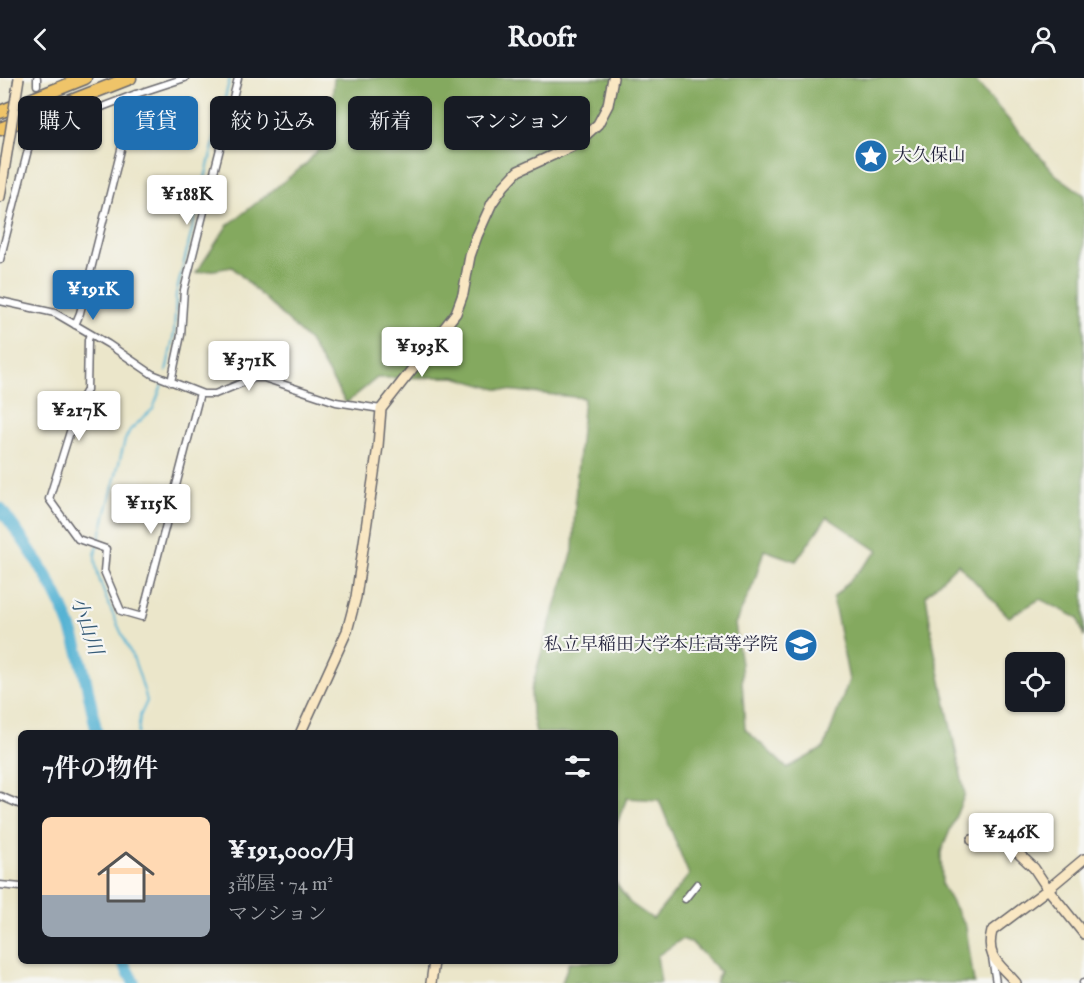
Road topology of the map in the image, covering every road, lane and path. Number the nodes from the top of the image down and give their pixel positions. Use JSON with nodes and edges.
{"nodes":[{"id":1,"x":19,"y":78,"type":"edge"},
{"id":2,"x":85,"y":78,"type":"edge"},
{"id":3,"x":130,"y":78,"type":"edge"},
{"id":4,"x":185,"y":78,"type":"edge"},
{"id":5,"x":238,"y":78,"type":"edge"},
{"id":6,"x":613,"y":78,"type":"edge"},
{"id":7,"x":135,"y":94,"type":"junction"},
{"id":8,"x":102,"y":107,"type":"edge"},
{"id":9,"x":0,"y":112,"type":"edge"},
{"id":10,"x":0,"y":129,"type":"edge"},
{"id":11,"x":28,"y":150,"type":"edge"},
{"id":12,"x":0,"y":197,"type":"edge"},
{"id":13,"x":0,"y":260,"type":"edge"},
{"id":14,"x":0,"y":301,"type":"edge"},
{"id":15,"x":75,"y":325,"type":"junction"},
{"id":16,"x":90,"y":334,"type":"junction"},
{"id":17,"x":171,"y":382,"type":"junction"},
{"id":18,"x":200,"y":393,"type":"junction"},
{"id":19,"x":381,"y":409,"type":"junction"},
{"id":20,"x":302,"y":730,"type":"edge"},
{"id":21,"x":0,"y":796,"type":"edge"},
{"id":22,"x":18,"y":804,"type":"edge"},
{"id":23,"x":972,"y":840,"type":"dead end"},
{"id":24,"x":1084,"y":859,"type":"edge"},
{"id":25,"x":697,"y":884,"type":"dead end"},
{"id":26,"x":0,"y":885,"type":"edge"},
{"id":27,"x":18,"y":887,"type":"edge"},
{"id":28,"x":1048,"y":889,"type":"junction"},
{"id":29,"x":685,"y":899,"type":"dead end"},
{"id":30,"x":1084,"y":934,"type":"edge"},
{"id":31,"x":992,"y":956,"type":"junction"},
{"id":32,"x":434,"y":964,"type":"edge"},
{"id":33,"x":431,"y":983,"type":"edge"},
{"id":34,"x":996,"y":983,"type":"edge"},
{"id":35,"x":1016,"y":983,"type":"edge"}],
"edges":[{"from":1,"to":12,"type":"street","bridge":true},
{"from":2,"to":9,"type":"highway"},
{"from":3,"to":10,"type":"highway"},
{"from":4,"to":7,"type":"street"},
{"from":5,"to":17,"type":"street"},
{"from":6,"to":19,"type":"street"},
{"from":7,"to":8,"type":"street"},
{"from":7,"to":15,"type":"street"},
{"from":11,"to":13,"type":"street"},
{"from":14,"to":15,"type":"street"},
{"from":15,"to":16,"type":"street"},
{"from":16,"to":17,"type":"street"},
{"from":16,"to":18,"type":"street"},
{"from":17,"to":18,"type":"street"},
{"from":18,"to":19,"type":"street"},
{"from":19,"to":20,"type":"street"},
{"from":21,"to":22,"type":"street"},
{"from":23,"to":28,"type":"street"},
{"from":24,"to":28,"type":"street"},
{"from":25,"to":29,"type":"street"},
{"from":26,"to":27,"type":"street"},
{"from":28,"to":30,"type":"street"},
{"from":28,"to":31,"type":"street"},
{"from":31,"to":34,"type":"street"},
{"from":31,"to":35,"type":"street"},
{"from":32,"to":33,"type":"street"}]}
